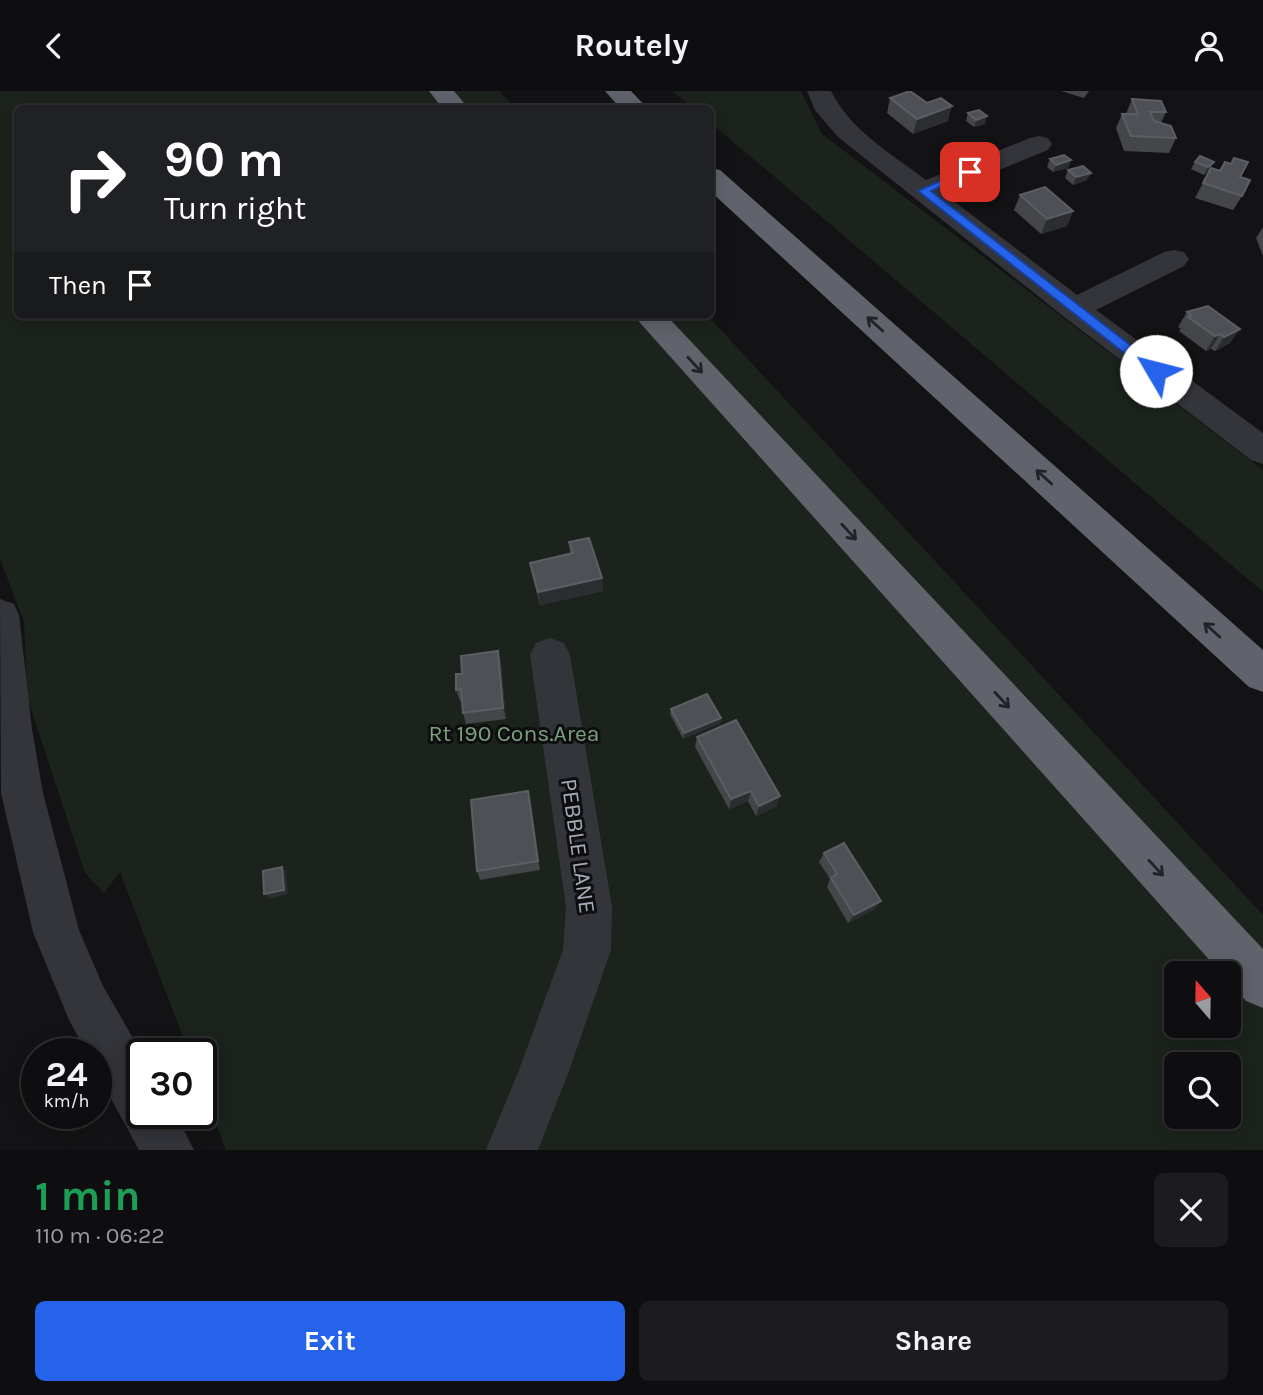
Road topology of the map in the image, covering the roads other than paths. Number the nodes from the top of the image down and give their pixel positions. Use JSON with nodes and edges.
{"nodes":[{"id":1,"x":441,"y":91,"type":"edge"},
{"id":2,"x":617,"y":91,"type":"edge"},
{"id":3,"x":819,"y":91,"type":"edge"},
{"id":4,"x":453,"y":105,"type":"edge"},
{"id":5,"x":632,"y":105,"type":"edge"},
{"id":6,"x":1039,"y":144,"type":"dead end"},
{"id":7,"x":714,"y":180,"type":"edge"},
{"id":8,"x":923,"y":191,"type":"junction"},
{"id":9,"x":1174,"y":259,"type":"dead end"},
{"id":10,"x":1074,"y":309,"type":"junction"},
{"id":11,"x":652,"y":319,"type":"edge"},
{"id":12,"x":1263,"y":451,"type":"edge"},
{"id":13,"x":0,"y":615,"type":"edge"},
{"id":14,"x":550,"y":655,"type":"dead end"},
{"id":15,"x":1263,"y":675,"type":"edge"},
{"id":16,"x":1263,"y":984,"type":"edge"},
{"id":17,"x":126,"y":1076,"type":"edge"},
{"id":18,"x":155,"y":1129,"type":"edge"},
{"id":19,"x":167,"y":1150,"type":"edge"},
{"id":20,"x":512,"y":1150,"type":"edge"}],
"edges":[{"from":1,"to":4,"type":"highway"},
{"from":2,"to":5,"type":"highway"},
{"from":3,"to":8,"type":"street"},
{"from":6,"to":8,"type":"street"},
{"from":15,"to":7,"type":"highway","one_way":true},
{"from":8,"to":10,"type":"street"},
{"from":9,"to":10,"type":"street"},
{"from":10,"to":12,"type":"street"},
{"from":11,"to":16,"type":"highway","one_way":true},
{"from":13,"to":17,"type":"street"},
{"from":14,"to":20,"type":"street","name":"PEBBLE LANE"},
{"from":18,"to":19,"type":"street"}]}
